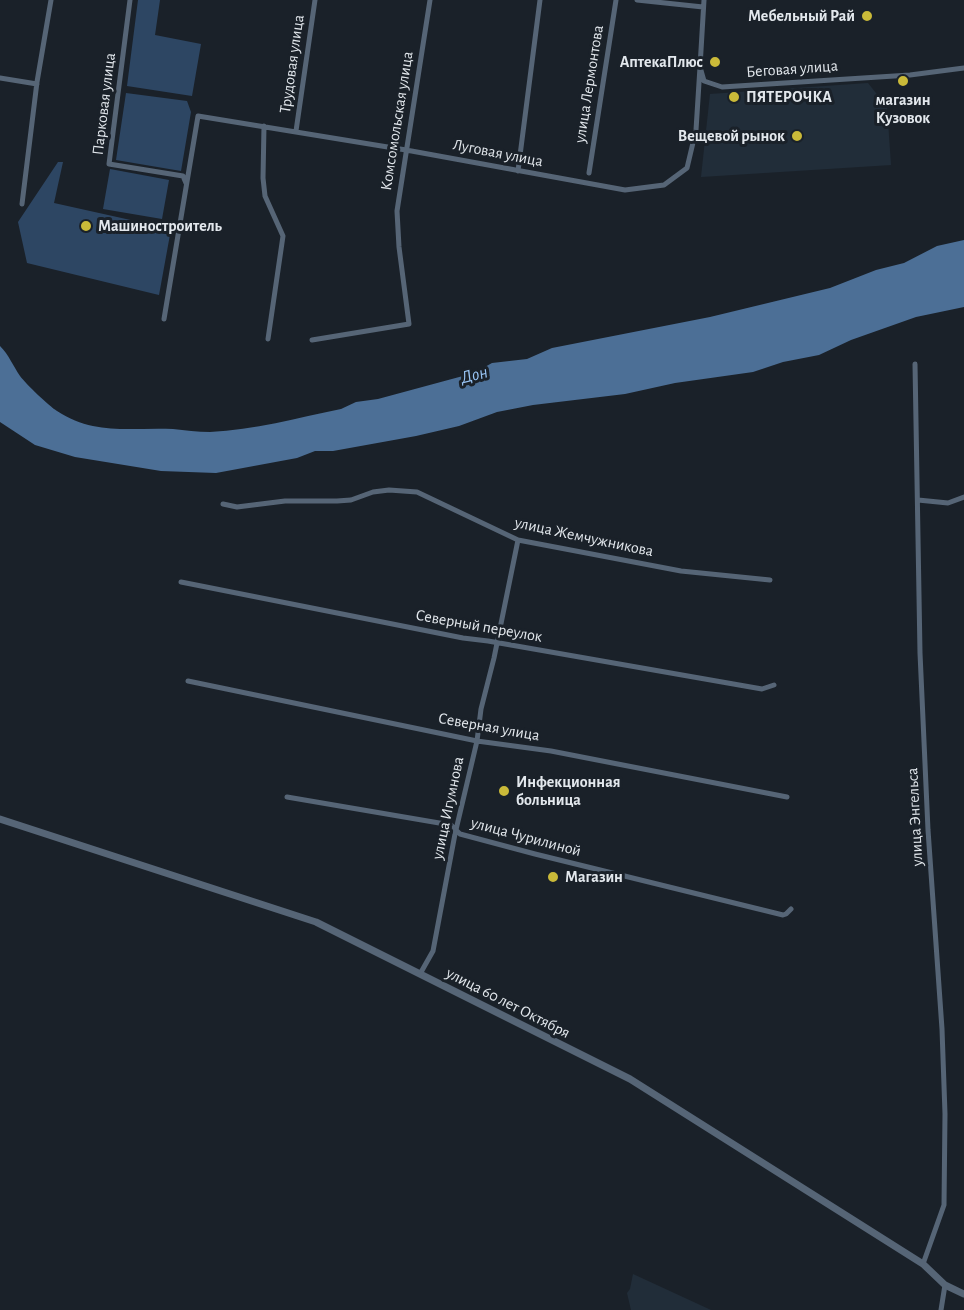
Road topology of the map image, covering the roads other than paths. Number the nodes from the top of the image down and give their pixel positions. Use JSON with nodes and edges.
{"nodes":[{"id":1,"x":51,"y":0,"type":"edge"},
{"id":2,"x":130,"y":0,"type":"edge"},
{"id":3,"x":315,"y":0,"type":"edge"},
{"id":4,"x":430,"y":0,"type":"edge"},
{"id":5,"x":540,"y":0,"type":"edge"},
{"id":6,"x":616,"y":0,"type":"edge"},
{"id":7,"x":637,"y":0,"type":"edge"},
{"id":8,"x":704,"y":0,"type":"edge"},
{"id":9,"x":703,"y":7,"type":"junction"},
{"id":10,"x":700,"y":67,"type":"junction"},
{"id":11,"x":964,"y":68,"type":"edge"},
{"id":12,"x":0,"y":78,"type":"edge"},
{"id":13,"x":38,"y":84,"type":"junction"},
{"id":14,"x":264,"y":126,"type":"junction"},
{"id":15,"x":296,"y":131,"type":"junction"},
{"id":16,"x":406,"y":150,"type":"junction"},
{"id":17,"x":518,"y":171,"type":"junction"},
{"id":18,"x":588,"y":173,"type":"dead end"},
{"id":19,"x":187,"y":184,"type":"junction"},
{"id":20,"x":22,"y":204,"type":"dead end"},
{"id":21,"x":164,"y":320,"type":"dead end"},
{"id":22,"x":268,"y":339,"type":"dead end"},
{"id":23,"x":312,"y":340,"type":"dead end"},
{"id":24,"x":915,"y":364,"type":"dead end"},
{"id":25,"x":964,"y":497,"type":"edge"},
{"id":26,"x":918,"y":500,"type":"junction"},
{"id":27,"x":223,"y":504,"type":"dead end"},
{"id":28,"x":518,"y":540,"type":"junction"},
{"id":29,"x":770,"y":580,"type":"dead end"},
{"id":30,"x":181,"y":582,"type":"dead end"},
{"id":31,"x":497,"y":643,"type":"junction"},
{"id":32,"x":188,"y":681,"type":"dead end"},
{"id":33,"x":774,"y":685,"type":"dead end"},
{"id":34,"x":477,"y":741,"type":"junction"},
{"id":35,"x":287,"y":797,"type":"dead end"},
{"id":36,"x":787,"y":797,"type":"dead end"},
{"id":37,"x":0,"y":819,"type":"edge"},
{"id":38,"x":456,"y":830,"type":"junction"},
{"id":39,"x":791,"y":909,"type":"dead end"},
{"id":40,"x":420,"y":974,"type":"junction"},
{"id":41,"x":923,"y":1264,"type":"junction"},
{"id":42,"x":945,"y":1285,"type":"junction"},
{"id":43,"x":964,"y":1294,"type":"edge"},
{"id":44,"x":941,"y":1310,"type":"edge"}],
"edges":[{"from":1,"to":13,"type":"street"},
{"from":2,"to":19,"type":"street","name":"Парковая улица"},
{"from":3,"to":15,"type":"street","name":"Трудовая улица"},
{"from":4,"to":16,"type":"street","name":"Комсомольская улица"},
{"from":5,"to":17,"type":"street"},
{"from":6,"to":18,"type":"street","name":"улица Лермонтова"},
{"from":7,"to":9,"type":"street"},
{"from":8,"to":9,"type":"street"},
{"from":9,"to":10,"type":"street"},
{"from":10,"to":11,"type":"street","name":"Беговая улица"},
{"from":10,"to":17,"type":"street","name":"Луговая улица"},
{"from":12,"to":13,"type":"street"},
{"from":13,"to":20,"type":"street"},
{"from":14,"to":15,"type":"street","name":"Луговая улица"},
{"from":14,"to":19,"type":"street","name":"Луговая улица"},
{"from":14,"to":22,"type":"street"},
{"from":15,"to":16,"type":"street","name":"Луговая улица"},
{"from":16,"to":17,"type":"street","name":"Луговая улица"},
{"from":16,"to":23,"type":"street","name":"Комсомольская улица"},
{"from":19,"to":21,"type":"street"},
{"from":24,"to":26,"type":"street","name":"улица Энгельса"},
{"from":25,"to":26,"type":"street"},
{"from":26,"to":41,"type":"street","name":"улица Энгельса"},
{"from":27,"to":28,"type":"street","name":"улица Жемчужникова"},
{"from":28,"to":29,"type":"street","name":"улица Жемчужникова"},
{"from":28,"to":31,"type":"street","name":"улица Игумнова"},
{"from":30,"to":31,"type":"street","name":"Северный переулок"},
{"from":31,"to":33,"type":"street","name":"Северный переулок"},
{"from":31,"to":34,"type":"street","name":"улица Игумнова"},
{"from":32,"to":34,"type":"street","name":"Северная улица"},
{"from":34,"to":36,"type":"street","name":"Северная улица"},
{"from":34,"to":38,"type":"street","name":"улица Игумнова"},
{"from":35,"to":38,"type":"street","name":"улица Чурилиной"},
{"from":37,"to":40,"type":"street","name":"улица 60 лет Октября"},
{"from":38,"to":39,"type":"street","name":"улица Чурилиной"},
{"from":38,"to":40,"type":"street","name":"улица Игумнова"},
{"from":40,"to":41,"type":"street","name":"улица 60 лет Октября"},
{"from":41,"to":42,"type":"street","name":"улица 60 лет Октября"},
{"from":42,"to":43,"type":"street","name":"улица 60 лет Октября"},
{"from":42,"to":44,"type":"street"}]}
